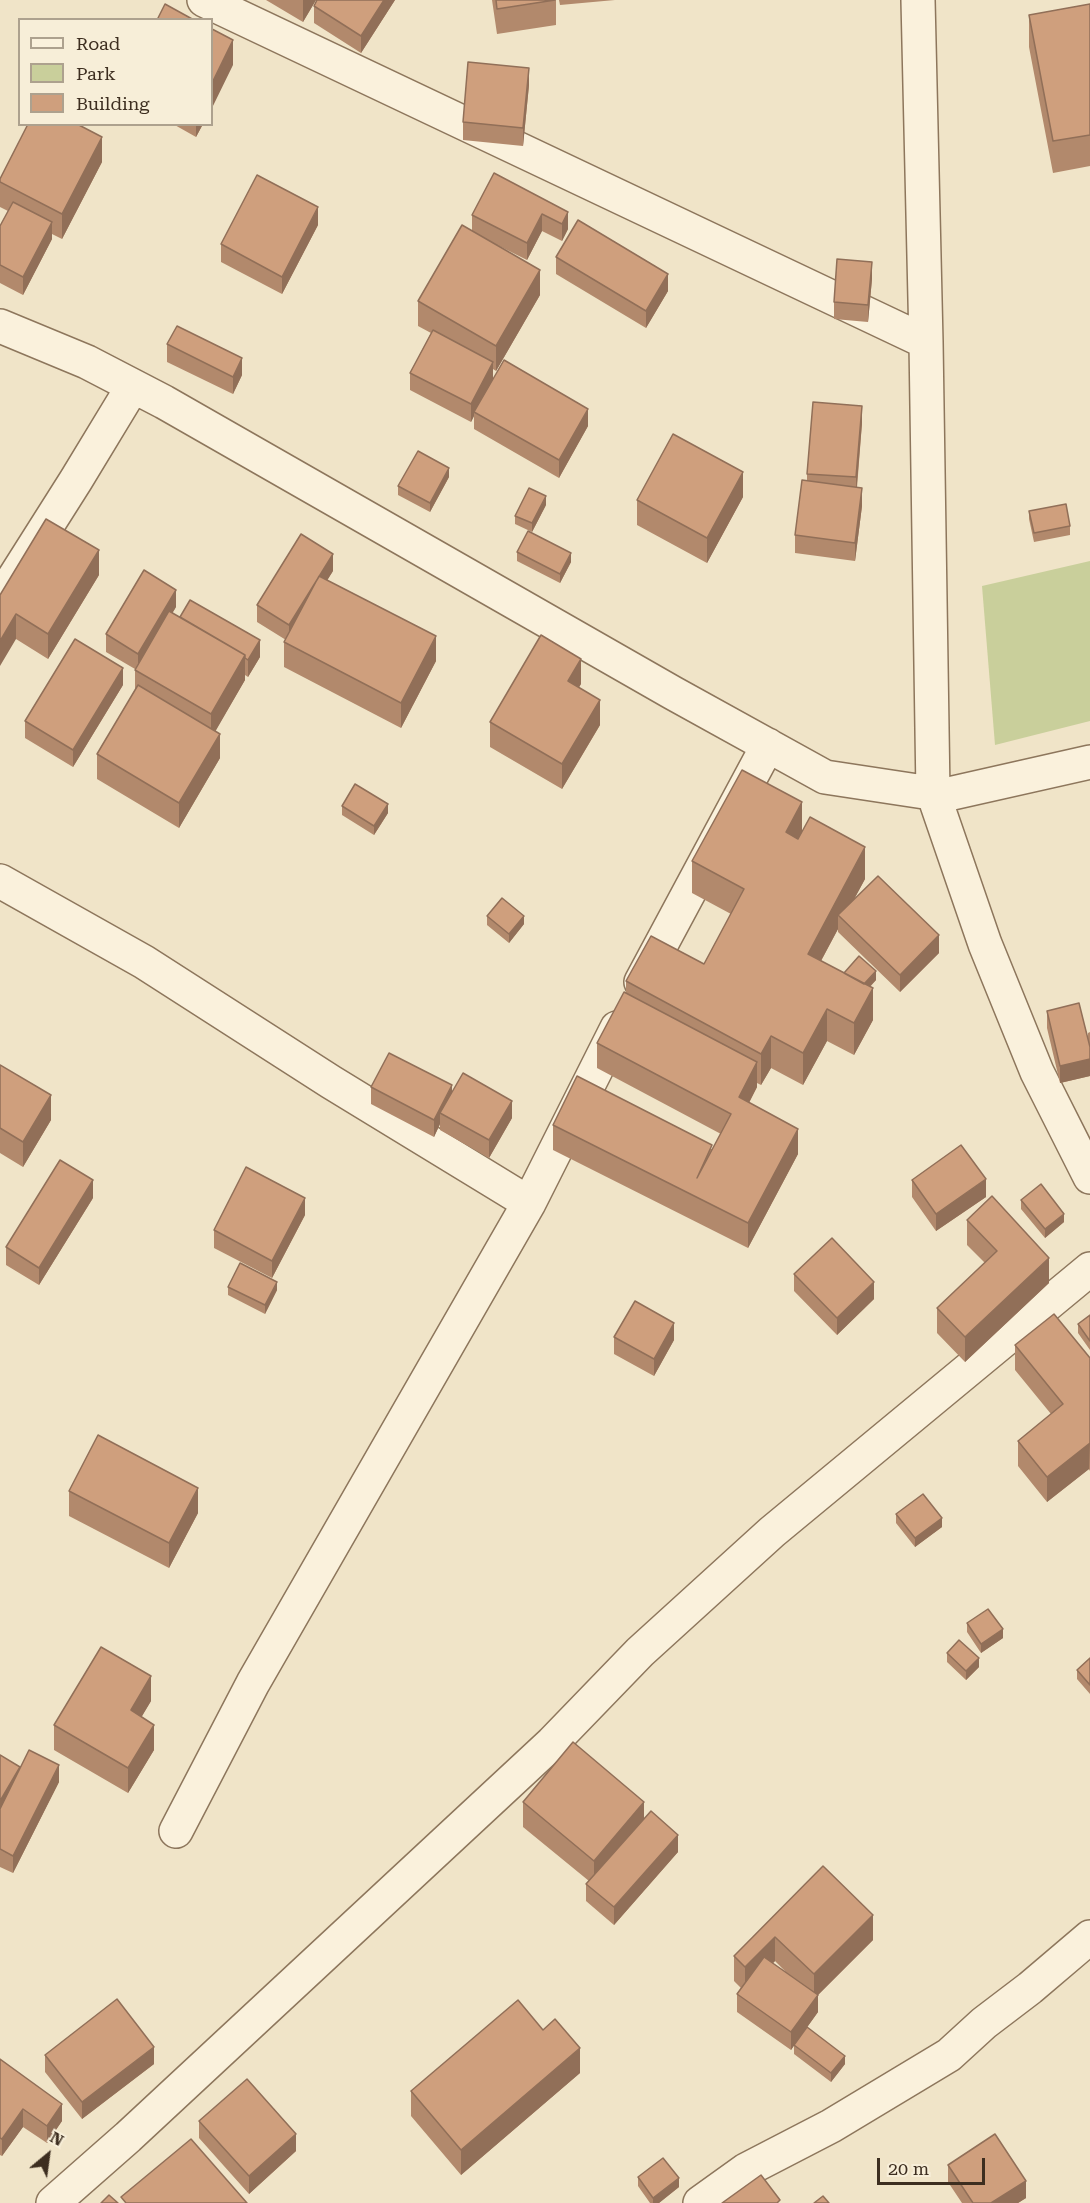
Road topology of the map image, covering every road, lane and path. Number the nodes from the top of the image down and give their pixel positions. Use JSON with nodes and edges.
{"nodes":[{"id":1,"x":204,"y":0,"type":"edge"},
{"id":2,"x":918,"y":0,"type":"edge"},
{"id":3,"x":0,"y":326,"type":"edge"},
{"id":4,"x":926,"y":342,"type":"junction"},
{"id":5,"x":133,"y":386,"type":"junction"},
{"id":6,"x":0,"y":600,"type":"edge"},
{"id":7,"x":768,"y":745,"type":"junction"},
{"id":8,"x":1090,"y":762,"type":"edge"},
{"id":9,"x":933,"y":793,"type":"junction"},
{"id":10,"x":0,"y":881,"type":"edge"},
{"id":11,"x":1090,"y":1177,"type":"edge"},
{"id":12,"x":529,"y":1203,"type":"junction"},
{"id":13,"x":1090,"y":1269,"type":"edge"},
{"id":14,"x":176,"y":1831,"type":"dead end"},
{"id":15,"x":1090,"y":1937,"type":"edge"},
{"id":16,"x":54,"y":2203,"type":"edge"},
{"id":17,"x":700,"y":2203,"type":"edge"}],
"edges":[{"from":1,"to":4,"type":"street"},
{"from":2,"to":4,"type":"street"},
{"from":3,"to":5,"type":"street"},
{"from":4,"to":9,"type":"street"},
{"from":5,"to":6,"type":"street"},
{"from":5,"to":7,"type":"street"},
{"from":7,"to":9,"type":"street"},
{"from":7,"to":12,"type":"street"},
{"from":8,"to":9,"type":"street"},
{"from":9,"to":11,"type":"street"},
{"from":10,"to":12,"type":"street"},
{"from":12,"to":14,"type":"street"},
{"from":13,"to":16,"type":"street"},
{"from":15,"to":17,"type":"street"}]}
